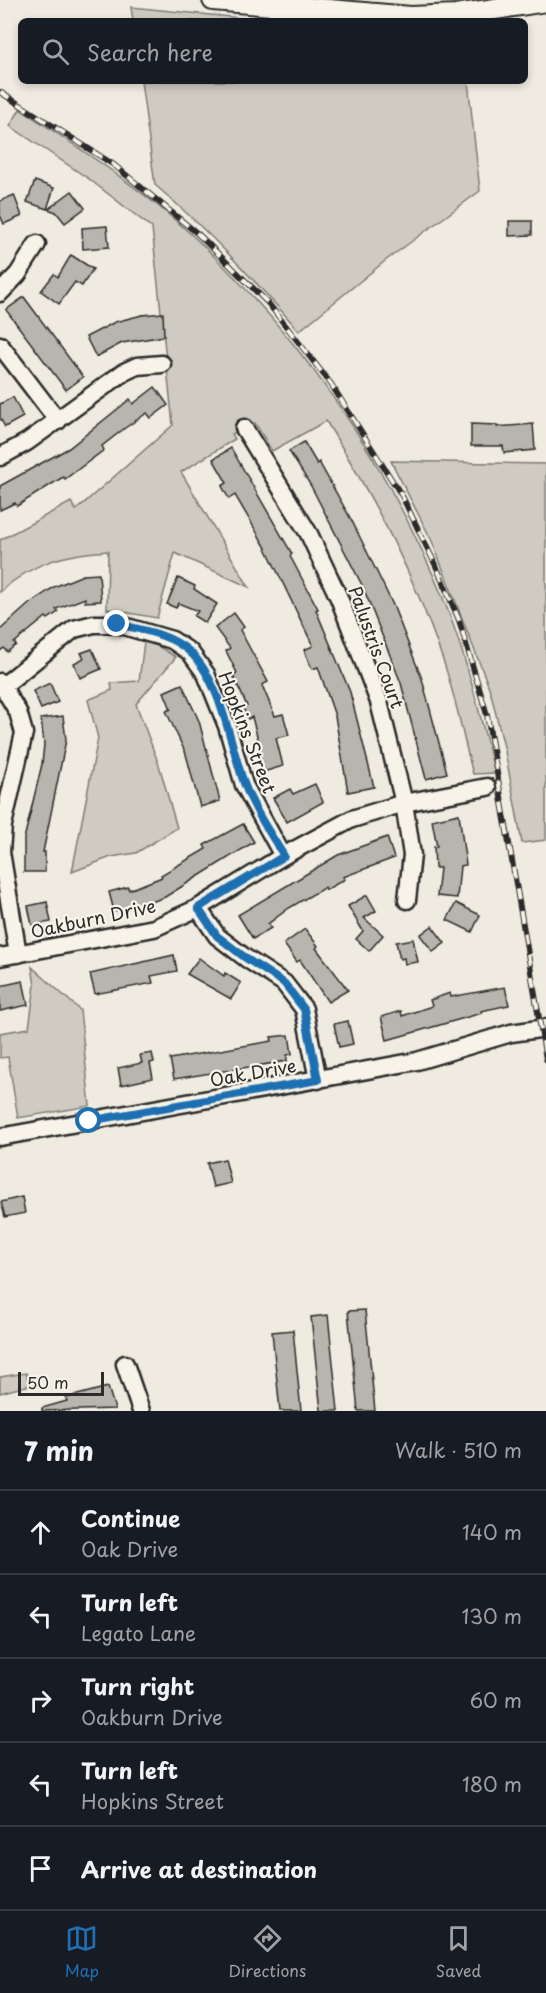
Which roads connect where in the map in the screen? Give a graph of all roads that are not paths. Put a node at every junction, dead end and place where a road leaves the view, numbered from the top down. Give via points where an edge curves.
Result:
1 (213, 0) edge
2 (546, 1) edge
3 (37, 244) dead end
4 (0, 293) edge
5 (0, 345) edge
6 (162, 364) dead end
7 (58, 421) junction
8 (244, 428) dead end
9 (0, 456) edge
10 (2, 684) edge
11 (487, 787) dead end
12 (404, 802) junction
13 (2, 825) edge
14 (284, 856) junction
15 (407, 900) dead end
16 (198, 908) junction
17 (18, 954) junction
18 (0, 957) edge
19 (546, 1028) edge
20 (318, 1080) junction
21 (0, 1137) edge
22 (125, 1364) dead end
23 (141, 1411) edge

1 - 2 main road via 411,17
3 - 4 street
5 - 7 street
6 - 7 street via 137,366 124,372
7 - 9 street
8 - 12 street, Palustris Court via 309,534 339,598 379,702
10 - 13 street via 18,712 24,733
10 - 14 street, Hopkins Street via 74,629 117,624 172,639 190,652 206,674 227,726 244,785
11 - 12 street, Oakburn Drive
12 - 14 street, Oakburn Drive via 352,819
12 - 15 street, Palustris Court via 412,855
13 - 17 street via 1,852
14 - 16 street, Oakburn Drive
16 - 17 street, Oakburn Drive via 154,928
16 - 20 street via 217,936 284,983 304,1009
17 - 18 street, Oakburn Drive
19 - 20 street, Oak Drive via 511,1033 417,1061
20 - 21 street, Oak Drive
22 - 23 street

